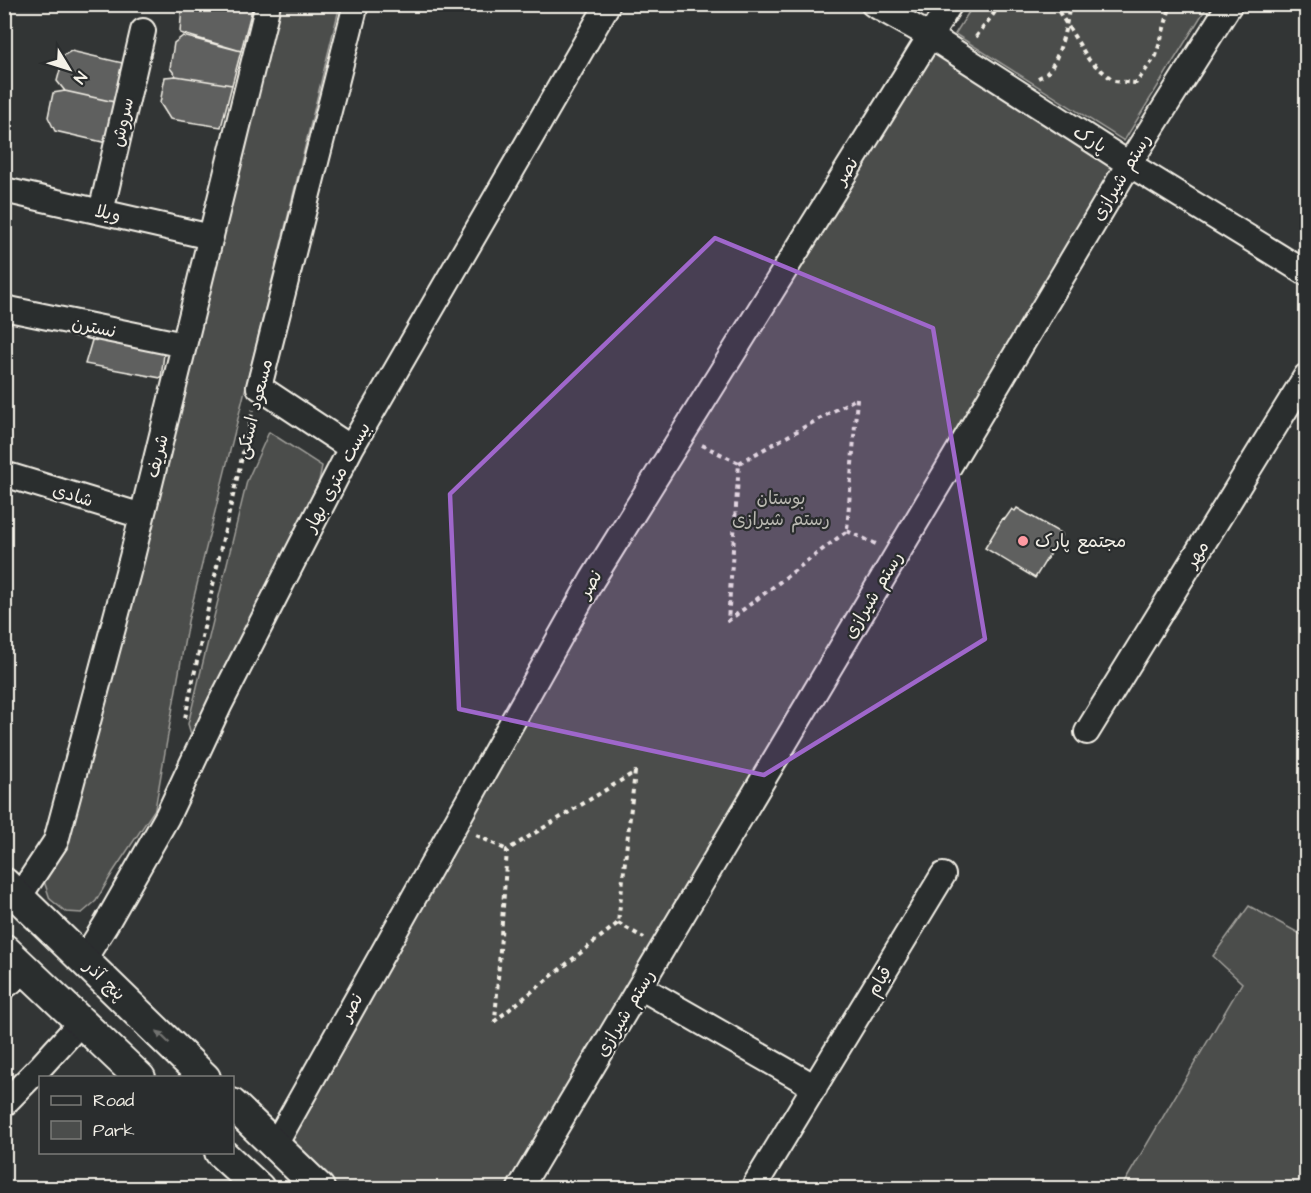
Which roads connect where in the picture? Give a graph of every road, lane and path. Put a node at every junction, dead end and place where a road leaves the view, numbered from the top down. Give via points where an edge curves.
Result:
1 (268, 4) edge
2 (356, 4) edge
3 (608, 4) edge
4 (873, 4) edge
5 (950, 4) edge
6 (1001, 4) edge
7 (1054, 4) edge
8 (1070, 4) edge
9 (1171, 4) edge
10 (1230, 4) edge
11 (1067, 27) junction
12 (143, 31) dead end
13 (930, 36) junction
14 (971, 44) dead end
15 (1031, 82) dead end
16 (1129, 164) junction
17 (4, 190) edge
18 (101, 212) junction
19 (211, 237) junction
20 (1306, 273) edge
21 (4, 308) edge
22 (184, 345) junction
23 (1306, 376) edge
24 (258, 387) junction
25 (682, 435) junction
26 (351, 448) junction
27 (739, 463) junction
28 (4, 474) edge
29 (142, 516) junction
30 (847, 531) junction
31 (897, 554) junction
32 (183, 729) dead end
33 (1087, 732) dead end
34 (455, 824) junction
35 (507, 850) junction
36 (943, 875) dead end
37 (12, 890) edge
38 (4, 949) edge
39 (84, 959) junction
40 (15, 979) edge
41 (640, 987) junction
42 (81, 1022) junction
43 (139, 1076) edge
44 (204, 1076) edge
45 (815, 1087) junction
46 (4, 1104) edge
47 (234, 1106) edge
48 (275, 1145) junction
49 (222, 1154) edge
50 (257, 1188) edge
51 (319, 1188) edge
52 (520, 1188) edge
53 (753, 1188) edge

1 - 19 street, شریف
2 - 24 street, مسعود استکی
3 - 26 street, بیست متری بهار
4 - 13 street, پارک
5 - 13 street, نصر
6 - 14 path
7 - 11 path
8 - 11 path
9 - 11 path via 1156,56 1136,83 1114,81 1089,60
10 - 16 street, رستم شیرازی
11 - 15 path via 1051,67
12 - 18 street, سروش
13 - 16 street, پارک
13 - 25 street, نصر
16 - 20 street, پارک
16 - 31 street, رستم شیرازی
17 - 18 street, ویلا
18 - 19 street, ویلا
19 - 22 street, شریف
21 - 22 street, نسترن
22 - 29 street, شریف
23 - 33 street, مهر
24 - 26 street
24 - 32 path, مسعود استکی
25 - 27 path
25 - 34 street, نصر via 592,580
26 - 39 street, بیست متری بهار via 167,817
27 - 30 path via 857,398
27 - 30 path via 728,621
28 - 29 street, شادی
29 - 37 street, شریف via 57,841
30 - 31 path
31 - 41 street, رستم شیرازی
34 - 35 path
34 - 48 street, نصر
35 - 35 path via 635,772 618,923 495,1022
36 - 45 street, قیام
37 - 39 main road, پنج آذر
38 - 40 main road
44 -> 39 main road, پنج آذر
40 - 42 main road
41 - 45 street
41 - 52 street, رستم شیرازی
42 - 43 main road
42 - 46 street
45 - 53 street, قیام
47 - 48 main road
48 - 51 main road
49 - 50 main road

